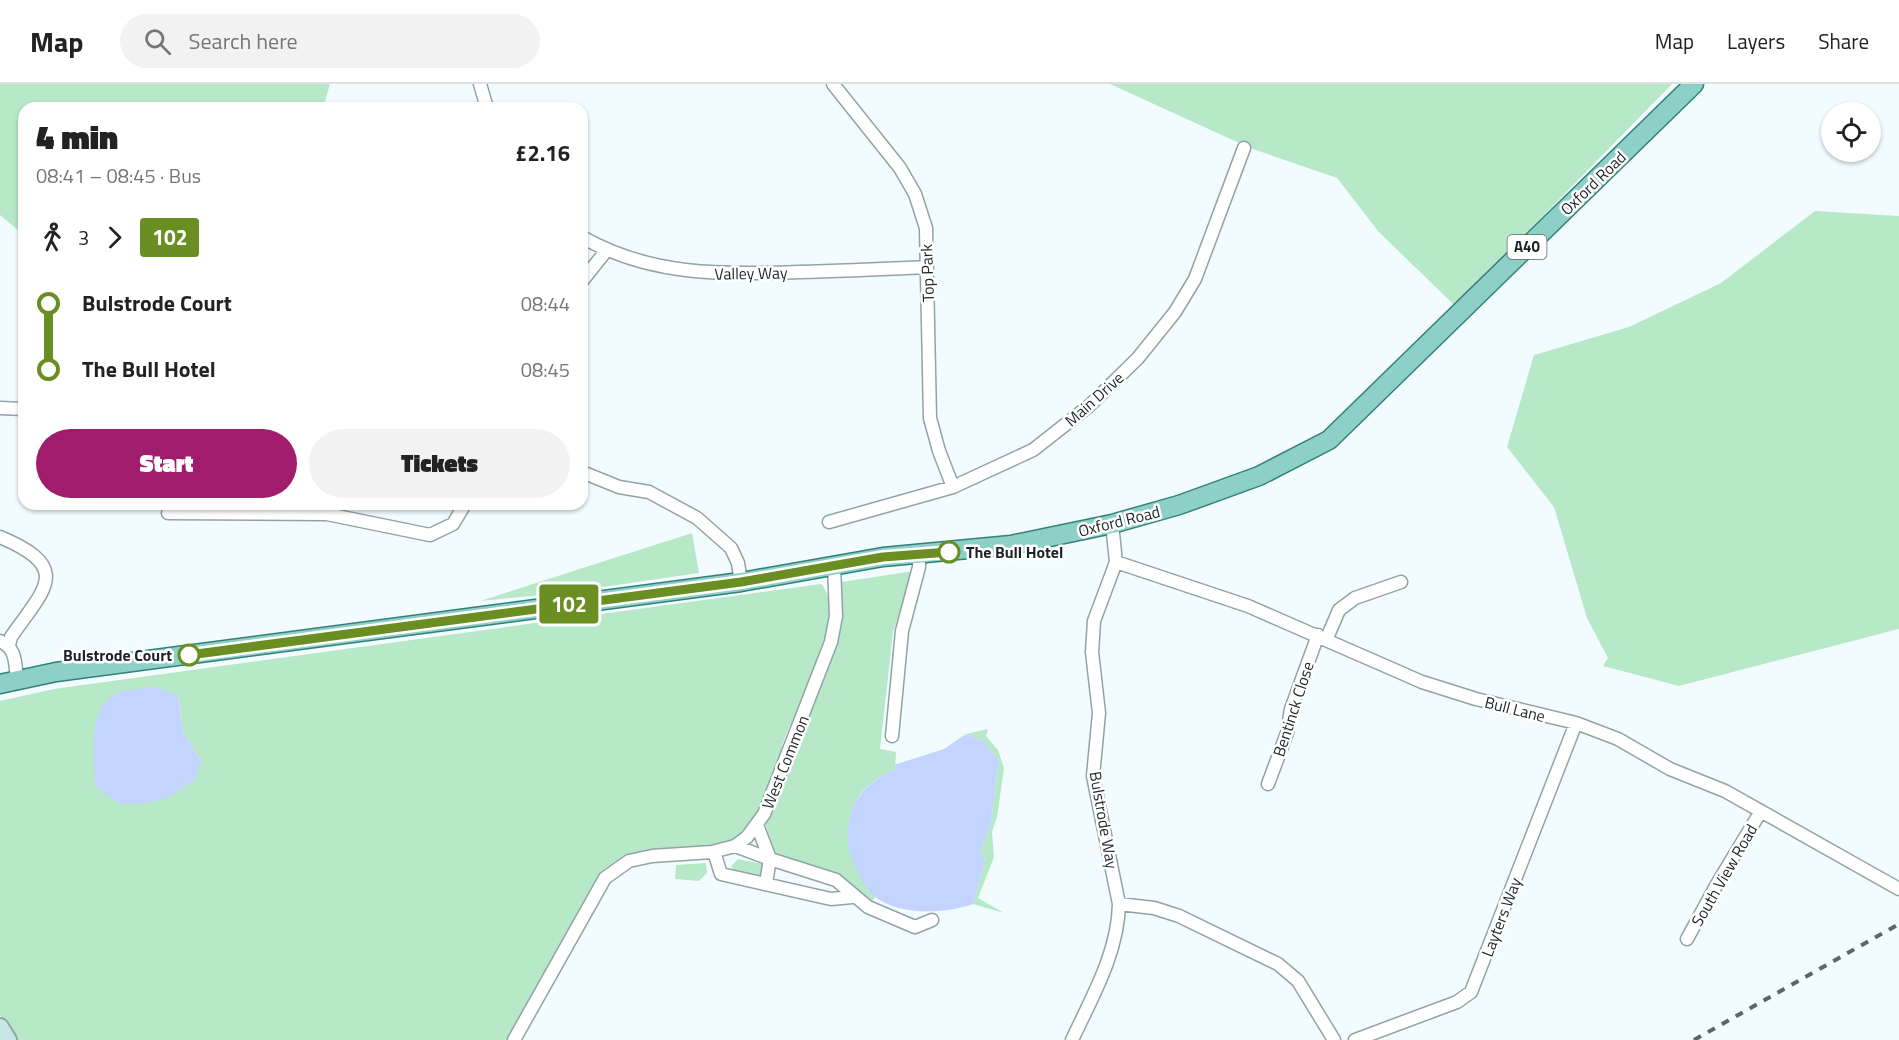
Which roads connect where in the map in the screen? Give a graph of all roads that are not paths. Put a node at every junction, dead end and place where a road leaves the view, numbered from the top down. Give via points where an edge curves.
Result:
1 (480, 84) edge
2 (833, 84) edge
3 (1694, 84) edge
4 (485, 102) edge
5 (1244, 148) dead end
6 (588, 240) edge
7 (606, 251) junction
8 (927, 267) junction
9 (588, 274) edge
10 (0, 408) edge
11 (18, 409) edge
12 (588, 474) edge
13 (953, 487) junction
14 (461, 510) edge
15 (168, 513) dead end
16 (829, 522) dead end
17 (1112, 524) junction
18 (0, 537) edge
19 (919, 554) junction
20 (1116, 562) junction
21 (834, 565) junction
22 (741, 582) junction
23 (1401, 582) dead end
24 (1322, 636) junction
25 (4, 643) edge
26 (9, 682) edge
27 (1576, 723) junction
28 (892, 736) dead end
29 (1269, 784) dead end
30 (1761, 811) junction
31 (757, 825) junction
32 (735, 846) junction
33 (714, 852) junction
34 (770, 859) junction
35 (802, 869) junction
36 (766, 883) junction
37 (1898, 888) edge
38 (797, 890) junction
39 (852, 897) junction
40 (1119, 904) junction
41 (932, 920) dead end
42 (1687, 939) dead end
43 (0, 1027) edge
44 (8, 1040) edge
45 (514, 1040) edge
46 (1072, 1040) edge
47 (1334, 1040) edge
48 (1355, 1040) edge

1 - 4 street
2 - 8 street, Top Park via 900,168 915,194 926,228
3 - 17 main road, Oxford Road / A40 via 1329,440 1259,476
5 - 13 street, Main Drive via 1195,279 1175,312 1138,358 1089,406 1033,450
6 - 7 street, Valley Way
7 - 8 street, Valley Way via 680,271 716,274
7 - 9 street
8 - 13 street, Top Park via 930,418
10 - 11 street
12 - 22 street via 619,487 650,492 697,518 731,548
13 - 16 street, Main Drive
14 - 15 street via 453,524 430,535 327,514
17 - 19 main road, Oxford Road / A40 via 1011,545
17 - 20 street, Bulstrode Way
18 - 25 street via 44,566 46,576 44,591
19 - 21 main road, Oxford Road / A40
19 - 28 street via 902,631
20 - 24 street, Bull Lane via 1248,606
20 - 40 street, Bulstrode Way via 1094,621 1092,652 1099,713 1093,776
21 - 22 main road, Oxford Road / A40
21 - 31 street, West Common via 836,616 831,642
22 - 26 main road, Oxford Road / A40 via 56,672
23 - 24 street, Bentinck Close via 1355,598 1339,610
24 - 27 street, Bull Lane via 1422,682
24 - 29 street, Bentinck Close via 1291,709
25 - 26 street via 14,653
27 - 30 street, Bull Lane via 1618,739 1670,769 1725,791
27 - 48 street, Layters Way via 1471,992 1457,1002
30 - 37 street, Bull Lane
30 - 42 street, South View Road
31 - 32 street, West Common
31 - 34 street
32 - 33 street, West Common
32 - 34 street
33 - 36 street via 721,874
33 - 45 street, West Common via 629,861 605,878
34 - 35 street
34 - 36 street
35 - 38 street
35 - 39 street via 836,880
36 - 38 street
38 - 39 street via 831,899
39 - 41 street via 915,927
40 - 46 street, Bulstrode Way via 1107,965
40 - 47 street via 1179,916 1278,964 1298,981
43 - 44 main road

